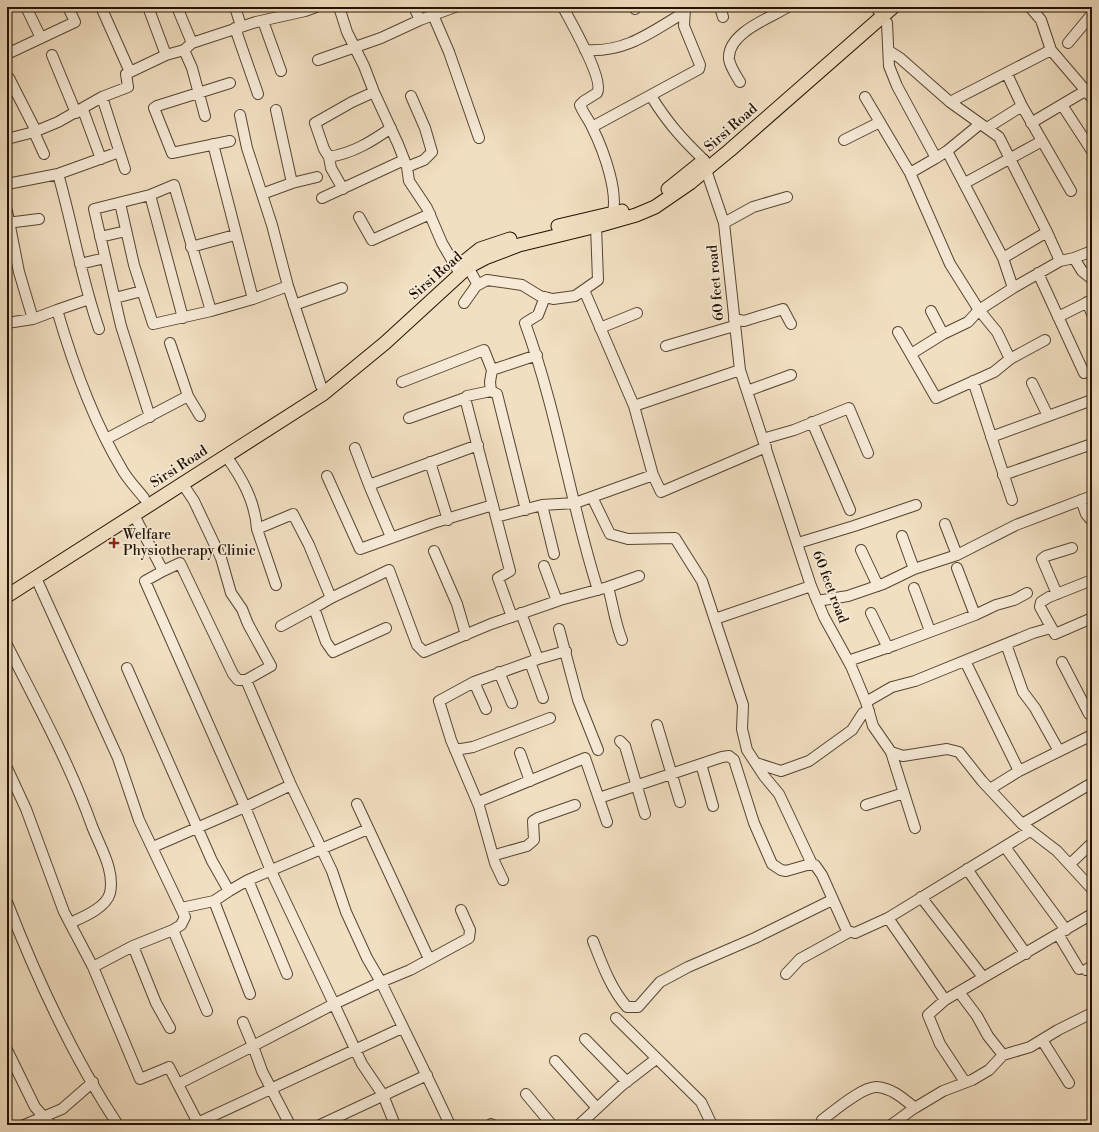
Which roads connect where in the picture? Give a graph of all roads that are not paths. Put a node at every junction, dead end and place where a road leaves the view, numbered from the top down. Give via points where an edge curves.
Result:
1 (26, 7) edge
2 (68, 7) edge
3 (101, 7) edge
4 (148, 7) edge
5 (177, 7) edge
6 (235, 7) edge
7 (316, 7) edge
8 (339, 7) edge
9 (414, 7) edge
10 (455, 7) edge
11 (563, 7) edge
12 (788, 7) edge
13 (893, 7) edge
14 (1030, 7) edge
15 (304, 9) edge
16 (685, 9) edge
17 (879, 10) edge
18 (1092, 14) edge
19 (433, 15) junction
20 (420, 20) junction
21 (262, 21) junction
22 (238, 27) junction
23 (41, 38) junction
24 (1068, 43) dead end
25 (188, 47) junction
26 (354, 48) junction
27 (585, 50) junction
28 (1051, 50) junction
29 (889, 51) junction
30 (7, 54) edge
31 (52, 55) dead end
32 (166, 55) junction
33 (318, 60) dead end
34 (281, 71) dead end
35 (130, 72) junction
36 (1007, 74) junction
37 (9, 78) dead end
38 (230, 82) dead end
39 (740, 82) dead end
40 (198, 92) junction
41 (374, 92) junction
42 (258, 94) dead end
43 (1088, 95) edge
44 (411, 96) dead end
45 (651, 96) junction
46 (102, 97) junction
47 (865, 97) dead end
48 (950, 102) junction
49 (1062, 105) junction
50 (1022, 106) junction
51 (276, 110) dead end
52 (79, 111) junction
53 (240, 115) dead end
54 (205, 116) dead end
55 (880, 122) junction
56 (1031, 123) junction
57 (984, 126) junction
58 (592, 127) junction
59 (391, 128) junction
60 (35, 132) junction
61 (479, 138) dead end
62 (7, 139) edge
63 (844, 140) dead end
64 (230, 141) dead end
65 (1042, 141) junction
66 (213, 144) junction
67 (947, 151) junction
68 (1092, 151) edge
69 (120, 152) junction
70 (44, 154) dead end
71 (329, 158) junction
72 (936, 158) junction
73 (101, 159) junction
74 (1009, 160) junction
75 (405, 164) junction
76 (705, 165) junction
77 (125, 169) dead end
78 (910, 173) junction
79 (58, 174) junction
80 (317, 176) dead end
81 (292, 183) junction
82 (965, 183) junction
83 (7, 184) edge
84 (343, 189) junction
85 (1071, 190) dead end
86 (262, 194) junction
87 (150, 195) junction
88 (787, 197) dead end
89 (322, 198) dead end
90 (120, 203) junction
91 (7, 211) edge
92 (430, 214) junction
93 (359, 217) dead end
94 (612, 218) junction
95 (39, 219) dead end
96 (9, 223) edge
97 (724, 223) junction
98 (596, 226) junction
99 (126, 231) junction
100 (1047, 232) junction
101 (235, 235) junction
102 (100, 237) junction
103 (191, 247) junction
104 (1092, 251) edge
105 (105, 258) junction
106 (1003, 258) junction
107 (1074, 258) junction
108 (1060, 261) junction
109 (80, 264) junction
110 (461, 269) junction
111 (1038, 273) junction
112 (1092, 279) edge
113 (478, 285) junction
114 (288, 286) junction
115 (342, 288) dead end
116 (1013, 288) junction
117 (584, 290) junction
118 (142, 291) junction
119 (545, 297) junction
120 (115, 298) junction
121 (89, 299) junction
122 (253, 299) junction
123 (1089, 301) edge
124 (464, 302) dead end
125 (294, 304) junction
126 (57, 310) junction
127 (979, 310) junction
128 (211, 311) junction
129 (931, 311) dead end
130 (637, 313) dead end
131 (1092, 314) edge
132 (1058, 317) junction
133 (183, 318) junction
134 (33, 319) junction
135 (7, 323) edge
136 (734, 323) junction
137 (791, 324) dead end
138 (600, 328) junction
139 (99, 329) dead end
140 (898, 332) dead end
141 (943, 334) junction
142 (1045, 340) dead end
143 (170, 343) dead end
144 (666, 346) dead end
145 (911, 354) junction
146 (537, 355) junction
147 (1010, 359) junction
148 (492, 370) junction
149 (740, 370) junction
150 (1084, 373) dead end
151 (790, 375) dead end
152 (973, 381) junction
153 (402, 382) dead end
154 (1032, 383) dead end
155 (321, 386) junction
156 (491, 390) junction
157 (747, 391) junction
158 (188, 396) junction
159 (465, 398) junction
160 (1092, 400) edge
161 (634, 406) junction
162 (200, 416) dead end
163 (1048, 416) junction
164 (150, 417) junction
165 (409, 418) dead end
166 (812, 422) junction
167 (991, 437) junction
168 (106, 439) junction
169 (764, 443) junction
170 (1092, 444) edge
171 (478, 445) junction
172 (355, 448) dead end
173 (868, 453) dead end
174 (226, 456) junction
175 (430, 462) junction
176 (1003, 474) junction
177 (653, 475) junction
178 (327, 476) dead end
179 (182, 483) junction
180 (369, 485) junction
181 (1092, 496) edge
182 (592, 497) junction
183 (144, 498) junction
184 (1012, 500) dead end
185 (1081, 500) junction
186 (575, 503) junction
187 (493, 505) junction
188 (542, 505) junction
189 (916, 505) dead end
190 (526, 510) junction
191 (850, 510) dead end
192 (134, 515) junction
193 (496, 517) junction
194 (448, 520) junction
195 (1092, 521) edge
196 (945, 524) dead end
197 (257, 529) junction
198 (902, 536) dead end
199 (391, 537) junction
200 (798, 543) junction
201 (1072, 548) dead end
202 (861, 550) dead end
203 (434, 551) dead end
204 (554, 554) dead end
205 (957, 555) junction
206 (544, 566) dead end
207 (957, 568) dead end
208 (914, 569) junction
209 (163, 571) junction
210 (639, 576) dead end
211 (36, 578) junction
212 (1092, 580) edge
213 (276, 585) dead end
214 (811, 586) junction
215 (878, 586) junction
216 (7, 587) edge
217 (914, 588) dead end
218 (603, 589) junction
219 (1027, 593) dead end
220 (1057, 594) junction
221 (7, 596) edge
222 (331, 598) junction
223 (557, 601) junction
224 (817, 601) junction
225 (314, 608) junction
226 (871, 613) dead end
227 (517, 615) junction
228 (975, 615) junction
229 (1092, 618) edge
230 (714, 619) junction
231 (281, 626) dead end
232 (386, 628) dead end
233 (1051, 628) junction
234 (559, 629) dead end
235 (930, 631) junction
236 (466, 635) junction
237 (622, 640) dead end
238 (1006, 644) junction
239 (7, 645) edge
240 (888, 648) junction
241 (566, 651) junction
242 (534, 661) junction
243 (848, 661) junction
244 (965, 661) junction
245 (1062, 662) dead end
246 (127, 668) dead end
247 (499, 672) junction
248 (246, 680) junction
249 (474, 682) junction
250 (543, 698) dead end
251 (512, 703) dead end
252 (867, 706) junction
253 (486, 710) dead end
254 (1091, 715) edge
255 (550, 718) dead end
256 (657, 725) dead end
257 (1092, 735) edge
258 (620, 741) dead end
259 (455, 750) junction
260 (598, 750) dead end
261 (1059, 751) junction
262 (891, 752) junction
263 (520, 753) dead end
264 (756, 763) junction
265 (701, 764) junction
266 (7, 768) edge
267 (1019, 771) junction
268 (671, 774) junction
269 (530, 781) junction
270 (1092, 783) edge
271 (291, 785) junction
272 (637, 785) junction
273 (990, 789) junction
274 (904, 793) junction
275 (599, 798) junction
276 (478, 802) junction
277 (680, 802) dead end
278 (357, 804) dead end
279 (575, 805) dead end
280 (866, 805) dead end
281 (245, 806) junction
282 (713, 806) dead end
283 (646, 814) dead end
284 (608, 822) dead end
285 (1022, 824) junction
286 (197, 827) junction
287 (915, 828) dead end
288 (368, 829) junction
289 (1030, 831) junction
290 (1092, 842) edge
291 (152, 847) junction
292 (1005, 847) junction
293 (321, 849) junction
294 (495, 855) junction
295 (812, 864) junction
296 (1070, 864) junction
297 (967, 869) junction
298 (271, 871) junction
299 (248, 880) junction
300 (503, 880) dead end
301 (1092, 889) edge
302 (229, 891) junction
303 (921, 897) junction
304 (832, 900) junction
305 (7, 902) edge
306 (214, 902) junction
307 (181, 908) junction
308 (460, 910) dead end
309 (1092, 914) edge
310 (888, 918) junction
311 (70, 923) junction
312 (173, 930) junction
313 (849, 932) junction
314 (1062, 932) junction
315 (593, 941) dead end
316 (133, 946) junction
317 (1026, 954) junction
318 (429, 960) junction
319 (93, 967) junction
320 (1086, 968) edge
321 (287, 974) dead end
322 (786, 974) dead end
323 (983, 977) junction
324 (381, 982) junction
325 (959, 992) junction
326 (250, 994) dead end
327 (945, 1000) junction
328 (334, 1004) junction
329 (207, 1011) dead end
330 (1092, 1013) edge
331 (616, 1018) dead end
332 (243, 1022) dead end
333 (170, 1028) dead end
334 (402, 1028) junction
335 (585, 1039) dead end
336 (1042, 1040) junction
337 (253, 1046) junction
338 (7, 1050) edge
339 (355, 1050) junction
340 (1002, 1055) junction
341 (656, 1059) junction
342 (555, 1061) dead end
343 (427, 1075) junction
344 (93, 1082) junction
345 (627, 1082) junction
346 (965, 1082) junction
347 (1069, 1083) dead end
348 (178, 1084) junction
349 (270, 1088) junction
350 (526, 1094) dead end
351 (383, 1095) junction
352 (597, 1108) junction
353 (915, 1108) junction
354 (44, 1116) junction
355 (822, 1120) dead end
356 (338, 1121) edge
357 (196, 1124) edge
358 (24, 1125) edge
359 (51, 1125) edge
360 (118, 1125) edge
361 (290, 1125) edge
362 (320, 1125) edge
363 (395, 1125) edge
364 (450, 1125) edge
365 (552, 1125) edge
366 (579, 1125) edge
367 (712, 1125) edge
368 (891, 1125) edge

1 - 23 street
2 - 23 street via 75,22
3 - 35 street
4 - 32 street
5 - 25 street
6 - 22 street
7 - 15 street
8 - 26 street
9 - 20 street
10 - 19 street
11 - 27 street
12 - 39 street via 738,36 729,59
13 - 17 main road, Sirsi Road
14 - 28 street via 1041,20
15 - 21 street
16 - 27 street via 625,46 612,50
16 - 45 street via 684,26 700,65 699,69
17 - 29 street via 887,23
17 - 76 main road, Sirsi Road
18 - 24 street
19 - 20 street
19 - 61 street via 449,52
20 - 26 street
21 - 22 street
21 - 34 street
22 - 25 street
22 - 42 street
23 - 30 street
25 - 32 street
25 - 40 street
26 - 33 street
26 - 41 street
27 - 58 street via 598,88 597,92 580,105
28 - 36 street
28 - 43 street
29 - 48 street
29 - 72 street via 889,66 897,86
31 - 52 street
32 - 35 street
35 - 46 street via 126,76 128,87
36 - 48 street
36 - 50 street
37 - 60 street
38 - 40 street
40 - 54 street
40 - 66 street via 154,108 172,153
41 - 59 street
41 - 71 street via 315,124
43 - 49 street
44 - 75 street via 432,152 424,160
45 - 58 street
45 - 76 street via 679,136
46 - 52 street
46 - 69 street
47 - 55 street
48 - 57 street
49 - 56 street
49 - 68 street
50 - 56 street
50 - 57 street
51 - 81 street
52 - 60 street
52 - 73 street
53 - 86 street via 247,148
55 - 63 street
55 - 78 street
56 - 65 street
57 - 67 street
57 - 74 street via 999,137
58 - 94 street via 613,184 615,198
59 - 71 street via 347,154
59 - 75 street
60 - 62 street
60 - 70 street
64 - 66 street
65 - 74 street
65 - 85 street
66 - 101 street
67 - 72 street
67 - 82 street
69 - 73 street
69 - 77 street
71 - 84 street via 331,168
72 - 78 street
73 - 79 street
74 - 82 street
74 - 100 street
75 - 84 street
75 - 92 street via 409,181
76 - 94 main road, Sirsi Road via 690,184 656,207 636,215
76 - 97 street, 60 feet road
78 - 127 street via 950,264
79 - 83 street
79 - 109 street via 70,214
80 - 81 street
81 - 86 street
82 - 106 street
84 - 89 street
86 - 114 street
87 - 90 street
87 - 103 street via 174,184
87 - 133 street
88 - 97 street via 764,203
90 - 99 street
90 - 102 street via 94,209
91 - 96 street
92 - 93 street via 372,240
92 - 110 street
94 - 98 main road, Sirsi Road
94 - 110 main road, Sirsi Road via 515,237 480,249
95 - 96 street
96 - 134 street via 19,272
97 - 136 street, 60 feet road
98 - 110 main road, Sirsi Road via 519,245
98 - 117 street via 598,280
99 - 102 street
99 - 118 street
100 - 106 street
100 - 108 street
101 - 103 street
101 - 122 street
102 - 105 street
103 - 128 street
104 - 107 street
105 - 109 street
105 - 120 street
106 - 116 street
107 - 108 street
107 - 112 street via 1082,271
108 - 111 street
109 - 121 street
110 - 113 street
110 - 155 main road, Sirsi Road
110 - 174 main road, Sirsi Road via 385,343 342,379
111 - 116 street
111 - 132 street
113 - 119 street via 487,280 515,284
113 - 124 street
114 - 122 street
114 - 125 street
115 - 125 street
116 - 127 street
117 - 119 street via 575,296 553,299
117 - 138 street
118 - 120 street
118 - 133 street via 152,324
119 - 146 street via 538,315 525,323
120 - 164 street via 121,326
121 - 126 street
121 - 139 street
122 - 128 street
123 - 131 street
123 - 132 street
125 - 155 street
126 - 134 street
126 - 168 street via 70,355
127 - 141 street via 968,322
127 - 147 street via 997,332
128 - 133 street
129 - 141 street
130 - 138 street
132 - 150 street
134 - 135 street
136 - 137 street via 783,310
136 - 144 street
136 - 149 street, 60 feet road
138 - 161 street
140 - 145 street
141 - 145 street
142 - 147 street
143 - 158 street
145 - 152 street via 936,398
146 - 148 street
146 - 186 street
147 - 152 street via 994,372
148 - 153 street via 484,350
148 - 156 street
149 - 157 street, 60 feet road
149 - 161 street
151 - 157 street
152 - 167 street
154 - 163 street
155 - 183 main road, Sirsi Road
156 - 159 street
156 - 190 street via 497,394
157 - 169 street, 60 feet road
158 - 162 street
158 - 164 street
159 - 165 street
159 - 171 street
160 - 163 street
161 - 177 street
163 - 167 street
164 - 168 street
166 - 169 street
166 - 173 street via 849,408
166 - 191 street
167 - 176 street
168 - 183 street via 124,472
169 - 177 street via 661,492
169 - 200 street, 60 feet road
170 - 176 street
171 - 175 street
171 - 187 street
172 - 180 street
174 - 179 main road, Sirsi Road
174 - 197 street via 248,492 256,516
175 - 180 street
175 - 194 street
176 - 184 street
177 - 182 street
178 - 199 street via 360,549
179 - 192 main road, Sirsi Road
179 - 248 street via 194,501 221,558 231,593 271,666
180 - 199 street
181 - 185 street
182 - 186 street
182 - 230 street via 610,534 628,539 675,538 702,581
183 - 216 main road, Sirsi Road
185 - 195 street via 1086,514
185 - 205 street via 1016,525
186 - 188 street
186 - 218 street via 581,534
187 - 193 street
187 - 194 street
188 - 190 street
188 - 204 street
189 - 200 street
190 - 193 street
192 - 209 street
192 - 211 main road, Sirsi Road
193 - 227 street via 510,571 498,578
194 - 199 street
196 - 205 street
197 - 213 street
197 - 222 street via 293,514
198 - 208 street
200 - 214 street, 60 feet road
201 - 220 street via 1046,556 1042,560
202 - 215 street
203 - 236 street via 457,604
205 - 208 street
206 - 223 street
207 - 228 street
208 - 215 street
209 - 248 street via 180,563 233,674 238,680
209 - 281 street via 145,581
210 - 218 street
211 - 221 main road, Sirsi Road
211 - 291 street via 118,758 139,820
212 - 220 street
214 - 224 street, 60 feet road
214 - 230 street
215 - 224 street via 848,596
217 - 235 street
218 - 223 street
218 - 237 street via 614,608 617,629
219 - 228 street
220 - 233 street via 1043,600 1040,606
222 - 225 street
222 - 236 street via 389,570 417,645 424,652
223 - 227 street
224 - 243 street, 60 feet road
225 - 231 street
225 - 232 street via 326,642 333,652
226 - 240 street
227 - 236 street
227 - 242 street
228 - 235 street
229 - 233 street via 1054,634
230 - 264 street via 743,705 742,729 747,750
233 - 238 street
234 - 241 street
235 - 240 street
238 - 244 street
238 - 261 street via 1023,692
239 - 311 street via 86,806 108,865 110,894 91,913
240 - 243 street
241 - 242 street
241 - 260 street via 578,700
242 - 247 street
242 - 250 street
243 - 252 street, 60 feet road
244 - 252 street via 915,681 892,687
244 - 267 street
245 - 254 street
246 - 286 street
247 - 249 street
247 - 251 street
248 - 271 street
249 - 253 street
249 - 259 street via 438,701
252 - 262 street, 60 feet road via 873,726
252 - 264 street via 852,730 809,761 781,771
255 - 259 street via 473,747
256 - 268 street
257 - 261 street
258 - 272 street via 626,746
259 - 276 street
261 - 267 street
262 - 273 street via 903,756 953,750 963,756
262 - 274 street, 60 feet road
263 - 269 street
264 - 295 street via 779,794
265 - 268 street
265 - 282 street
265 - 295 street via 729,756 734,760 754,823 772,864 786,872
266 - 311 street via 26,809
267 - 273 street
268 - 272 street
268 - 277 street
269 - 275 street via 585,758
269 - 276 street
270 - 285 street
271 - 281 street
271 - 293 street
272 - 275 street
272 - 283 street
273 - 285 street
274 - 280 street
274 - 287 street, 60 feet road
275 - 284 street
276 - 294 street
278 - 288 street
279 - 294 street via 538,818 534,822 534,840 527,846
281 - 286 street
281 - 298 street
285 - 289 street
286 - 291 street
286 - 302 street
288 - 293 street
288 - 318 street
289 - 292 street
289 - 296 street
290 - 296 street
291 - 307 street
292 - 297 street
292 - 314 street
293 - 298 street
293 - 324 street via 332,871 346,912
294 - 300 street
295 - 304 street via 818,868
296 - 301 street
297 - 303 street
297 - 317 street
298 - 299 street
298 - 328 street
299 - 302 street
299 - 321 street
302 - 306 street
303 - 310 street
303 - 323 street
304 - 313 street
304 - 315 street via 660,982 638,1007 628,1007 621,1000 608,978
305 - 344 street via 43,988
306 - 307 street
306 - 326 street
307 - 312 street via 185,920
308 - 318 street via 470,930 469,938
309 - 314 street
310 - 313 street via 855,933
310 - 327 street
311 - 319 street
312 - 316 street
312 - 329 street
313 - 322 street via 800,959
314 - 317 street
314 - 320 street
316 - 319 street
316 - 333 street via 156,1003
317 - 323 street
318 - 324 street
319 - 348 street via 140,1079 168,1067
323 - 325 street
324 - 328 street
324 - 334 street
325 - 327 street
325 - 340 street via 978,1016
327 - 346 street via 928,1014 940,1044
328 - 337 street
328 - 339 street
330 - 336 street
331 - 341 street
332 - 337 street
334 - 339 street
334 - 343 street
335 - 345 street
336 - 340 street via 1030,1047
336 - 347 street
337 - 348 street
337 - 349 street
338 - 354 street via 35,1107
339 - 349 street
339 - 351 street
340 - 346 street via 989,1070
341 - 345 street
341 - 367 street via 701,1102
342 - 352 street
343 - 351 street
343 - 364 street
344 - 354 street via 62,1109
344 - 360 street via 98,1095
345 - 352 street
346 - 353 street via 943,1091
348 - 357 street
349 - 357 street
349 - 361 street
350 - 365 street
351 - 356 street
351 - 363 street
352 - 366 street
353 - 355 street via 894,1092 872,1087
353 - 368 street
354 - 358 street
354 - 359 street
356 - 362 street

